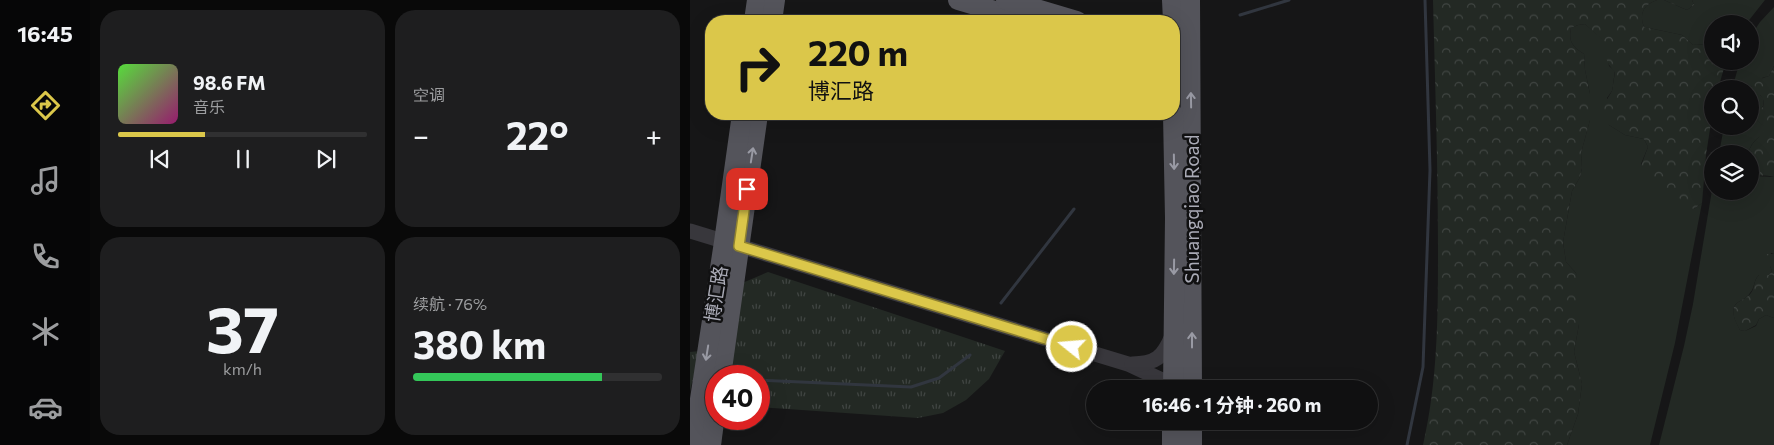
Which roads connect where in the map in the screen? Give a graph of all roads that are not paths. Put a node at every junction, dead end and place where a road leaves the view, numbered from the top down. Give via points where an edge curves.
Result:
1 (757, 0) edge
2 (775, 0) edge
3 (958, 0) edge
4 (1006, 0) edge
5 (1172, 0) edge
6 (1190, 0) edge
7 (755, 15) edge
8 (773, 15) edge
9 (1008, 15) edge
10 (1057, 15) edge
11 (1172, 15) edge
12 (1182, 60) edge
13 (741, 120) edge
14 (757, 120) edge
15 (1175, 120) edge
16 (1183, 219) junction
17 (690, 231) edge
18 (731, 244) junction
19 (1173, 333) junction
20 (1128, 364) junction
21 (721, 365) edge
22 (1161, 380) edge
23 (1173, 380) edge
24 (1192, 380) edge
25 (713, 430) edge
26 (1172, 430) edge
27 (1192, 430) edge
28 (693, 445) edge
29 (711, 445) edge
30 (1172, 445) edge
31 (1192, 445) edge

1 - 7 main road
2 - 8 main road
3 - 9 main road
4 - 10 main road
5 - 11 main road
6 - 12 main road, Shuangqiao Road
16 -> 12 main road, Shuangqiao Road
13 - 18 main road, 博汇路
18 -> 14 main road, 博汇路
15 -> 16 main road, Shuangqiao Road
16 -> 19 main road, Shuangqiao Road
24 -> 16 main road, Shuangqiao Road
17 - 18 street
18 - 20 street
18 - 21 main road, 博汇路
18 -> 28 main road, 博汇路
19 - 20 street via 1158,359
19 - 23 main road, Shuangqiao Road
20 - 22 street
25 - 29 main road
26 - 30 main road
27 - 31 main road

